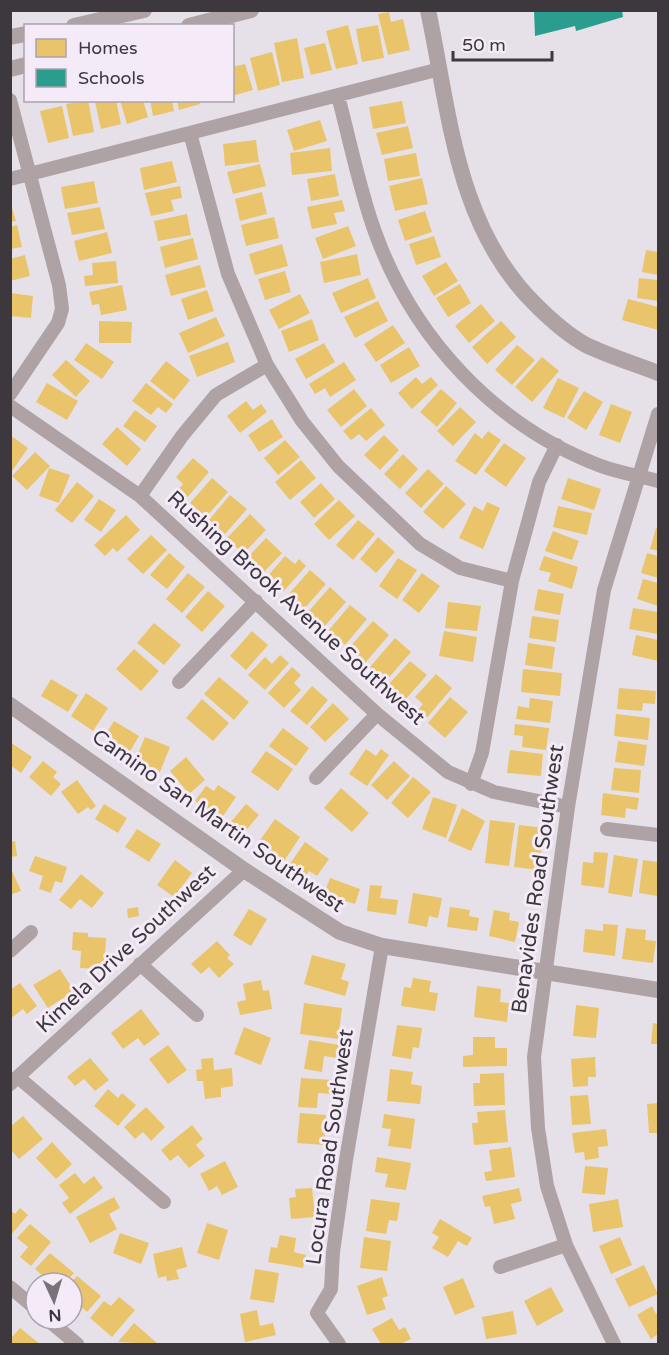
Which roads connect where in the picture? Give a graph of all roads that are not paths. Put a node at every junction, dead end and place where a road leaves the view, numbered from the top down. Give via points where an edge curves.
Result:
1 (144, 10) edge
2 (250, 10) edge
3 (428, 10) edge
4 (83, 24) edge
5 (197, 24) edge
6 (440, 69) junction
7 (338, 96) junction
8 (10, 100) edge
9 (190, 133) junction
10 (30, 174) junction
11 (10, 179) edge
12 (267, 365) junction
13 (658, 373) edge
14 (10, 394) edge
15 (10, 406) edge
16 (658, 414) edge
17 (557, 445) junction
18 (638, 476) junction
19 (658, 481) edge
20 (140, 496) junction
21 (512, 581) junction
22 (256, 601) junction
23 (179, 682) dead end
24 (10, 705) edge
25 (377, 714) junction
26 (316, 778) dead end
27 (471, 784) junction
28 (568, 807) junction
29 (607, 829) dead end
30 (658, 835) edge
31 (244, 870) junction
32 (32, 932) dead end
33 (382, 946) junction
34 (10, 951) edge
35 (140, 964) junction
36 (545, 971) junction
37 (658, 990) edge
38 (197, 1016) dead end
39 (14, 1081) edge
40 (164, 1202) dead end
41 (566, 1245) junction
42 (500, 1267) dead end
43 (10, 1287) edge
44 (24, 1299) edge
45 (61, 1331) edge
46 (77, 1344) edge
47 (339, 1344) edge
48 (614, 1344) edge

1 - 4 street
2 - 5 street
3 - 6 street
6 - 7 street
6 - 13 street via 462,178 485,238 518,288 553,322 585,344
7 - 9 street
7 - 17 street via 374,230 423,326 493,404
8 - 10 street
9 - 10 street
9 - 12 street via 228,274
10 - 11 street
10 - 14 street via 62,309 58,323
12 - 20 street via 216,395
12 - 21 street via 338,466 420,544 460,568
15 - 20 street, Rushing Brook Avenue Southwest
16 - 18 street, Benavides Road Southwest
17 - 18 street via 602,466
17 - 21 street via 539,482
18 - 19 street
18 - 28 street, Benavides Road Southwest via 604,590
20 - 22 street, Rushing Brook Avenue Southwest
21 - 27 street via 482,753
22 - 23 street
22 - 25 street, Rushing Brook Avenue Southwest
24 - 31 street, Camino San Martin Southwest
25 - 26 street
25 - 27 street, Rushing Brook Avenue Southwest via 448,772
27 - 28 street, Rushing Brook Avenue Southwest
28 - 36 street, Benavides Road Southwest
29 - 30 street
31 - 33 street, Camino San Martin Southwest via 340,932
31 - 35 street, Kimela Drive Southwest
32 - 34 street
33 - 36 street, Camino San Martin Southwest
33 - 47 street, Locura Road Southwest via 346,1160 331,1288 317,1313
35 - 38 street
35 - 39 street, Kimela Drive Southwest
36 - 37 street, Camino San Martin Southwest
36 - 41 street, Benavides Road Southwest via 534,1057 538,1128 548,1186
39 - 40 street
41 - 42 street
41 - 48 street, Benavides Road Southwest
43 - 44 street
45 - 46 street

